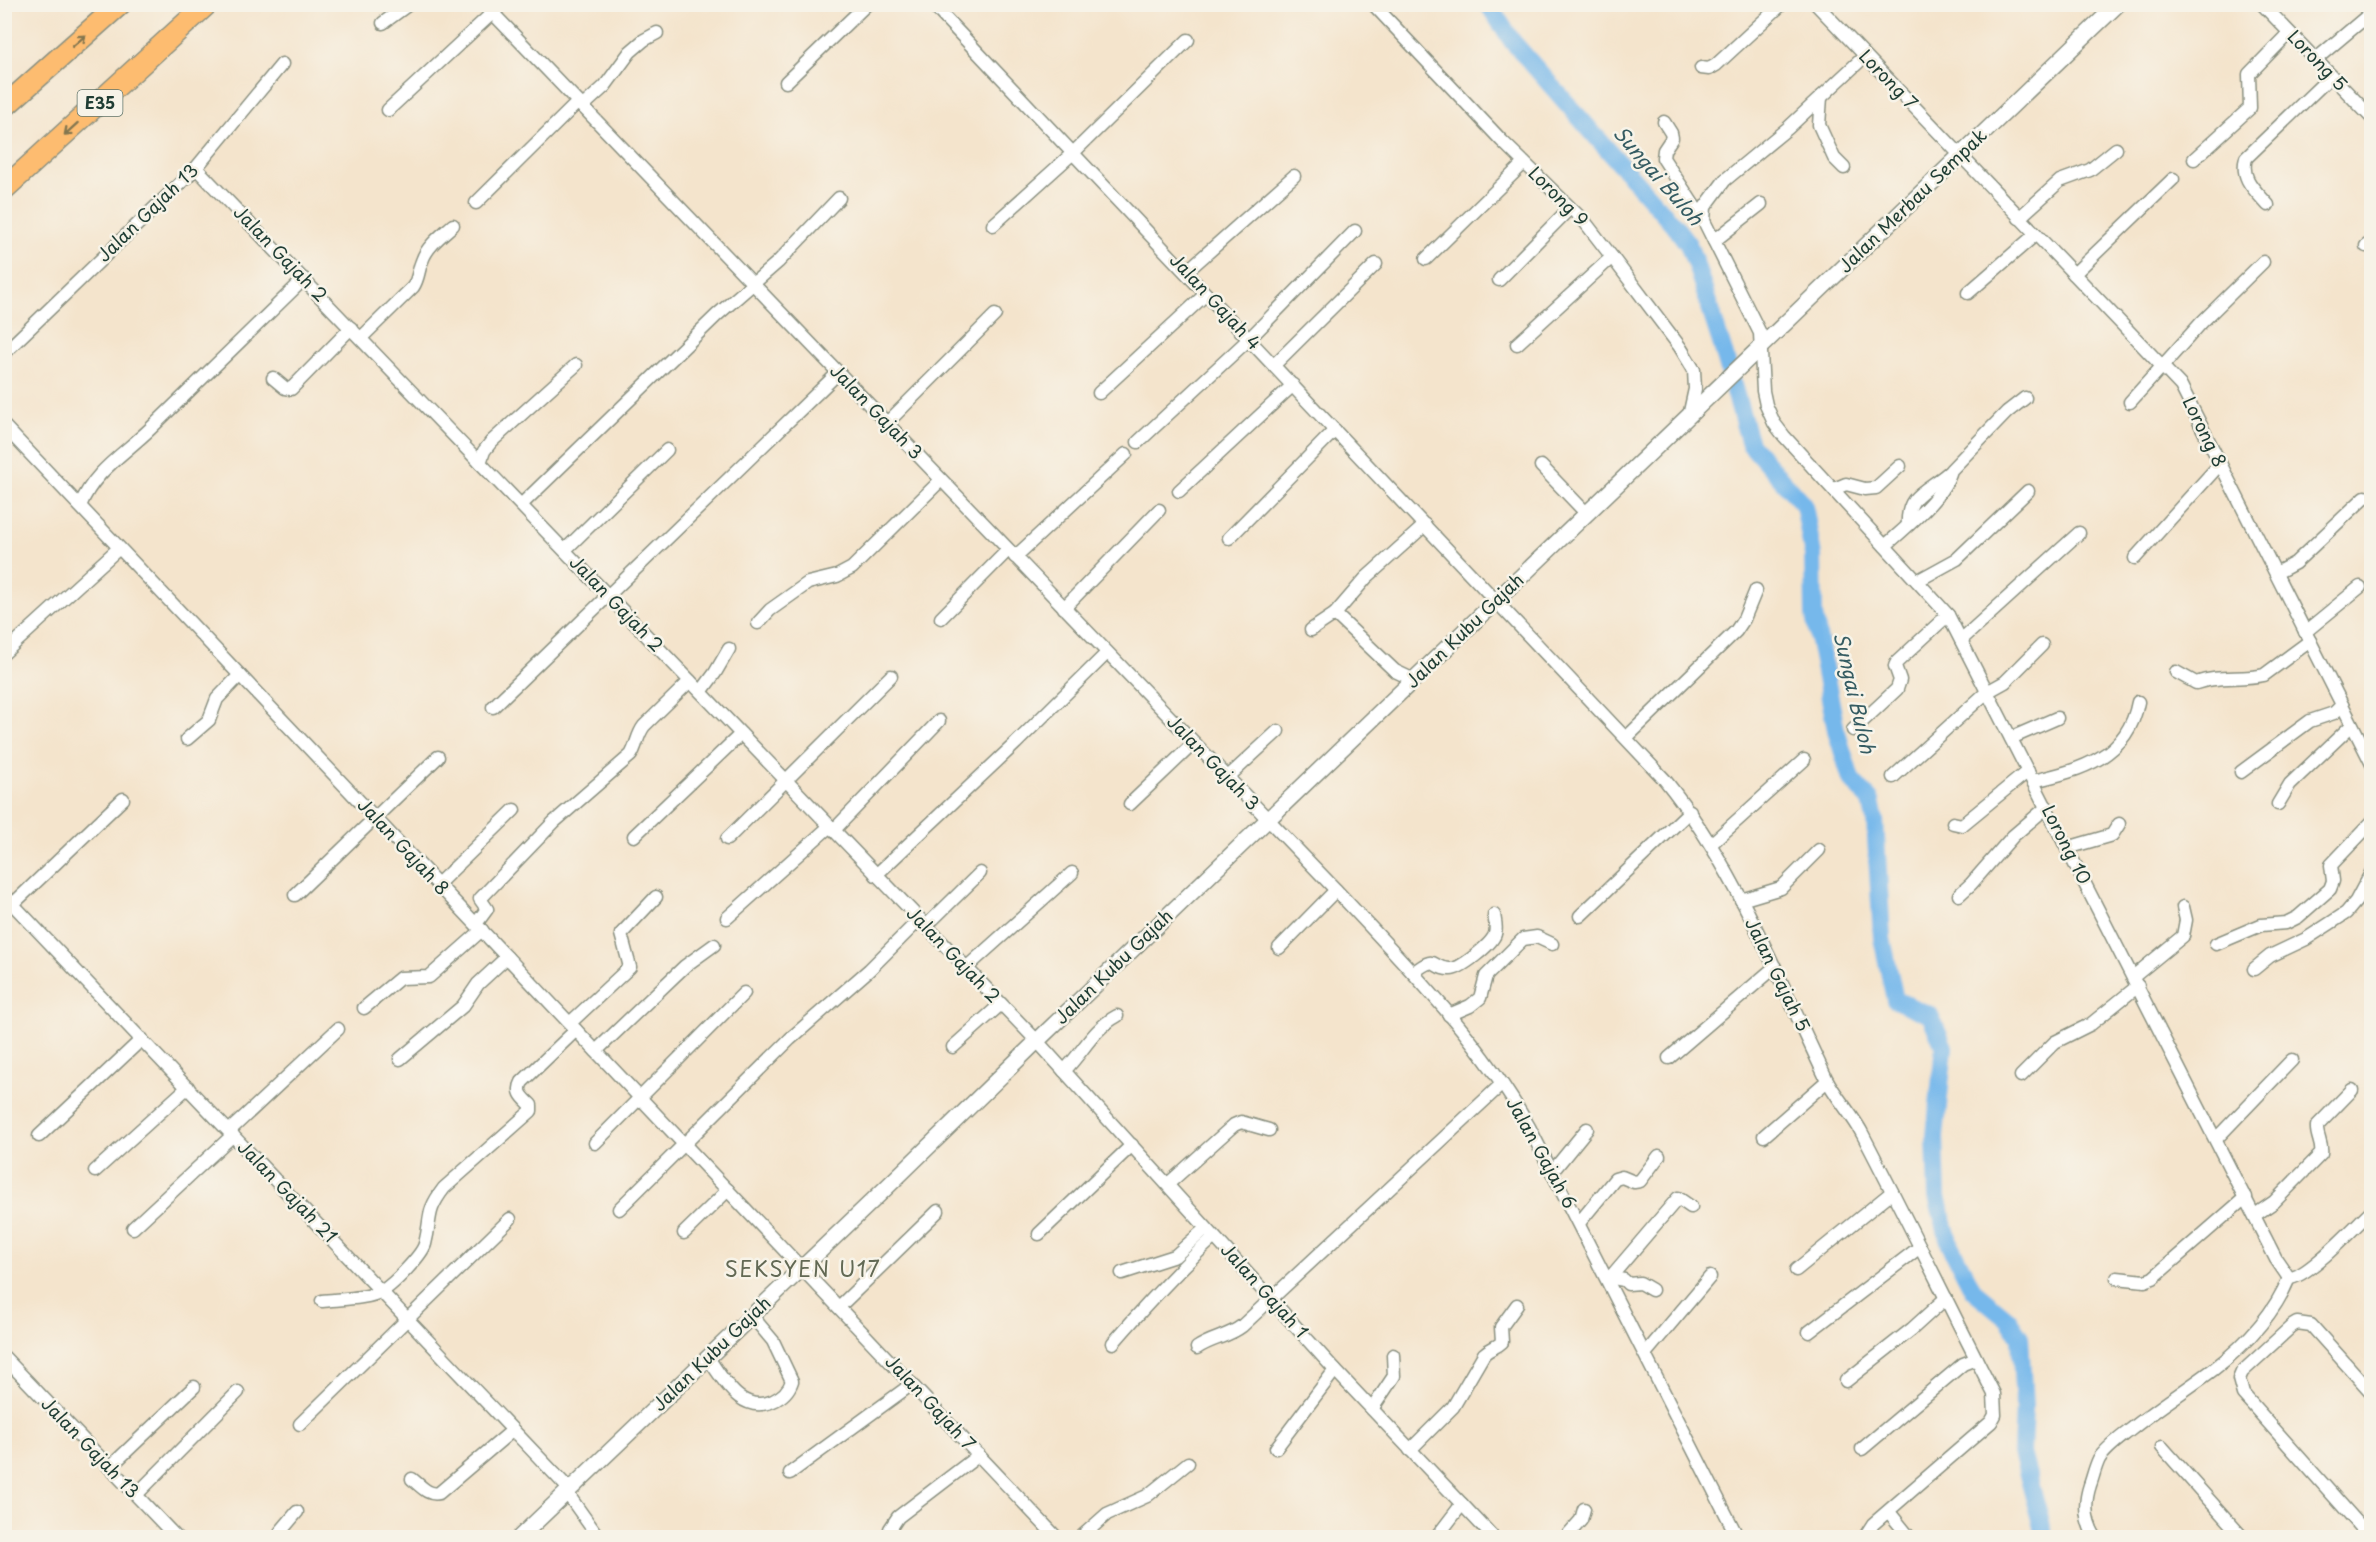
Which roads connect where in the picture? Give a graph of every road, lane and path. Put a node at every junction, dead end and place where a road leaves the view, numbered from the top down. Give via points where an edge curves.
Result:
1 (120, 4) edge
2 (207, 4) edge
3 (409, 4) edge
4 (867, 4) edge
5 (932, 4) edge
6 (1373, 4) edge
7 (1782, 4) edge
8 (1816, 4) edge
9 (2118, 4) edge
10 (2262, 4) edge
11 (492, 7) edge
12 (2371, 12) edge
13 (383, 22) dead end
14 (657, 33) dead end
15 (2289, 33) junction
16 (1188, 40) dead end
17 (1865, 56) junction
18 (2315, 60) junction
19 (282, 64) dead end
20 (1701, 68) dead end
21 (2331, 76) junction
22 (786, 82) dead end
23 (1821, 97) junction
24 (580, 105) junction
25 (4, 107) edge
26 (388, 110) dead end
27 (2372, 118) edge
28 (1664, 122) dead end
29 (2116, 149) dead end
30 (1073, 153) junction
31 (1960, 156) junction
32 (2194, 159) dead end
33 (1524, 163) junction
34 (196, 168) junction
35 (1844, 168) dead end
36 (1294, 176) dead end
37 (2173, 178) dead end
38 (4, 189) edge
39 (839, 198) dead end
40 (476, 203) dead end
41 (1761, 204) dead end
42 (2268, 205) dead end
43 (1570, 208) junction
44 (2019, 218) junction
45 (1704, 221) junction
46 (453, 225) dead end
47 (993, 225) dead end
48 (1355, 231) dead end
49 (2036, 234) junction
50 (1714, 241) junction
51 (1612, 257) junction
52 (1426, 259) dead end
53 (2263, 262) dead end
54 (1376, 264) dead end
55 (1186, 272) junction
56 (2074, 274) junction
57 (304, 279) junction
58 (1499, 280) dead end
59 (753, 284) junction
60 (1968, 293) dead end
61 (1206, 294) junction
62 (995, 315) dead end
63 (351, 328) junction
64 (361, 338) junction
65 (1249, 339) junction
66 (1517, 344) dead end
67 (1756, 351) junction
68 (4, 353) edge
69 (1274, 364) junction
70 (576, 365) dead end
71 (2161, 366) junction
72 (838, 373) junction
73 (273, 378) dead end
74 (1293, 385) junction
75 (1099, 393) dead end
76 (1708, 398) joint
77 (2025, 398) dead end
78 (2130, 402) dead end
79 (1689, 416) junction
80 (886, 423) junction
81 (4, 426) edge
82 (1335, 429) junction
83 (1138, 442) dead end
84 (668, 450) dead end
85 (1126, 454) dead end
86 (480, 463) junction
87 (2220, 464) junction
88 (1541, 466) dead end
89 (1900, 466) dead end
90 (941, 480) junction
91 (1834, 489) junction
92 (1179, 491) dead end
93 (2028, 491) dead end
94 (2365, 497) dead end
95 (521, 505) junction
96 (80, 506) junction
97 (1159, 510) dead end
98 (1587, 514) junction
99 (1425, 525) junction
100 (2079, 532) dead end
101 (1229, 538) dead end
102 (1885, 546) junction
103 (119, 548) junction
104 (565, 550) junction
105 (1012, 553) junction
106 (2135, 558) dead end
107 (2276, 573) junction
108 (1917, 581) junction
109 (2360, 587) dead end
110 (1756, 590) dead end
111 (609, 596) junction
112 (1497, 600) junction
113 (1064, 608) junction
114 (1335, 614) junction
115 (1948, 615) junction
116 (941, 618) dead end
117 (758, 623) dead end
118 (1311, 630) dead end
119 (2308, 637) junction
120 (1961, 640) junction
121 (2042, 645) dead end
122 (729, 649) dead end
123 (4, 652) edge
124 (1107, 653) junction
125 (2176, 672) dead end
126 (240, 675) junction
127 (891, 676) dead end
128 (1414, 680) junction
129 (690, 681) junction
130 (701, 692) junction
131 (1988, 692) junction
132 (2138, 702) dead end
133 (2342, 705) junction
134 (493, 707) dead end
135 (2058, 718) dead end
136 (939, 721) dead end
137 (2352, 725) junction
138 (1852, 730) dead end
139 (1278, 731) dead end
140 (741, 734) junction
141 (1626, 738) junction
142 (2011, 738) junction
143 (186, 739) dead end
144 (1194, 743) junction
145 (438, 757) dead end
146 (1804, 760) dead end
147 (2372, 764) edge
148 (2241, 772) dead end
149 (2030, 776) junction
150 (1893, 777) dead end
151 (1227, 778) junction
152 (786, 781) junction
153 (123, 800) dead end
154 (1130, 804) dead end
155 (2278, 804) dead end
156 (2047, 807) junction
157 (514, 810) dead end
158 (1690, 811) junction
159 (375, 818) junction
160 (1268, 820) junction
161 (2372, 822) edge
162 (1953, 823) dead end
163 (2118, 824) dead end
164 (832, 828) junction
165 (634, 837) dead end
166 (727, 839) dead end
167 (1711, 844) junction
168 (2067, 848) junction
169 (1819, 850) dead end
170 (2372, 871) edge
171 (980, 873) dead end
172 (1072, 873) dead end
173 (876, 875) junction
174 (438, 884) junction
175 (1336, 890) junction
176 (295, 895) dead end
177 (1959, 896) dead end
178 (656, 897) dead end
179 (480, 898) junction
180 (9, 899) edge
181 (1741, 900) junction
182 (2183, 907) dead end
183 (466, 914) junction
184 (1494, 915) dead end
185 (1580, 916) dead end
186 (727, 918) dead end
187 (923, 923) junction
188 (479, 927) junction
189 (1552, 944) dead end
190 (2216, 944) dead end
191 (714, 945) dead end
192 (1279, 948) dead end
193 (507, 957) junction
194 (1775, 967) junction
195 (966, 968) junction
196 (2254, 969) dead end
197 (1413, 973) junction
198 (2136, 981) junction
199 (744, 993) dead end
200 (1001, 1004) junction
201 (364, 1008) dead end
202 (1449, 1015) junction
203 (1117, 1016) dead end
204 (573, 1027) junction
205 (338, 1029) dead end
206 (142, 1039) junction
207 (1036, 1041) junction
208 (953, 1047) dead end
209 (596, 1051) junction
210 (1669, 1058) dead end
211 (400, 1059) dead end
212 (2292, 1060) dead end
213 (1064, 1071) junction
214 (2021, 1076) dead end
215 (1827, 1081) junction
216 (1502, 1084) junction
217 (188, 1087) junction
218 (2352, 1090) dead end
219 (641, 1098) junction
220 (1587, 1129) dead end
221 (1269, 1130) dead end
222 (231, 1133) junction
223 (39, 1136) dead end
224 (1764, 1136) dead end
225 (2216, 1139) junction
226 (595, 1143) dead end
227 (685, 1144) junction
228 (1132, 1145) junction
229 (1659, 1156) dead end
230 (95, 1171) dead end
231 (1552, 1172) junction
232 (1168, 1184) junction
233 (728, 1190) junction
234 (1892, 1192) junction
235 (2246, 1197) junction
236 (1691, 1207) dead end
237 (619, 1209) dead end
238 (2372, 1210) edge
239 (938, 1211) dead end
240 (2255, 1215) junction
241 (510, 1219) dead end
242 (1578, 1223) junction
243 (133, 1228) dead end
244 (1210, 1232) junction
245 (684, 1233) dead end
246 (1039, 1234) dead end
247 (1920, 1247) junction
248 (802, 1268) junction
249 (1796, 1270) dead end
250 (1122, 1273) dead end
251 (1710, 1277) dead end
252 (2117, 1278) dead end
253 (2289, 1278) junction
254 (1610, 1279) junction
255 (1652, 1290) dead end
256 (382, 1292) junction
257 (1946, 1298) junction
258 (1272, 1299) junction
259 (322, 1300) dead end
260 (1517, 1305) dead end
261 (839, 1307) junction
262 (752, 1316) junction
263 (407, 1319) junction
264 (1809, 1332) dead end
265 (1113, 1343) dead end
266 (1197, 1348) dead end
267 (1645, 1354) junction
268 (1393, 1355) dead end
269 (4, 1358) edge
270 (708, 1358) junction
271 (1976, 1359) junction
272 (1335, 1370) junction
273 (1846, 1381) dead end
274 (912, 1384) junction
275 (194, 1387) dead end
276 (238, 1392) dead end
277 (2372, 1393) edge
278 (1372, 1409) junction
279 (300, 1424) dead end
280 (513, 1430) junction
281 (2162, 1447) dead end
282 (1276, 1449) dead end
283 (1862, 1449) dead end
284 (1410, 1450) junction
285 (979, 1455) junction
286 (1188, 1463) dead end
287 (110, 1467) junction
288 (790, 1473) dead end
289 (412, 1479) dead end
290 (568, 1491) junction
291 (136, 1495) junction
292 (1462, 1504) junction
293 (1584, 1509) dead end
294 (297, 1512) dead end
295 (1889, 1512) junction
296 (177, 1538) edge
297 (280, 1538) edge
298 (519, 1538) edge
299 (598, 1538) edge
300 (892, 1538) edge
301 (1057, 1538) edge
302 (1080, 1538) edge
303 (1436, 1538) edge
304 (1494, 1538) edge
305 (1565, 1538) edge
306 (1737, 1538) edge
307 (1864, 1538) edge
308 (1910, 1538) edge
309 (2096, 1538) edge
310 (2243, 1538) edge
311 (2371, 1538) edge

25 -> 1 highway
2 -> 38 highway, E35
3 - 13 street
4 - 22 street
5 - 30 street, Jalan Gajah 4
6 - 33 street, Lorong 9
7 - 20 street via 1716,65
8 - 17 street, Lorong 7
9 - 31 street, Jalan Merbau Sempak
10 - 15 street, Lorong 5
11 - 24 street, Jalan Gajah 3
11 - 26 street
12 - 18 street
14 - 24 street via 630,52 605,86
15 - 18 street, Lorong 5
15 - 32 street via 2249,74 2250,108
16 - 30 street
17 - 23 street
17 - 31 street, Lorong 7
18 - 21 street, Lorong 5
19 - 34 street, Jalan Gajah 13
21 - 27 street, Lorong 5
21 - 42 street via 2246,158 2247,181
23 - 35 street via 1819,125 1834,158
23 - 45 street via 1725,180 1705,207
24 - 40 street
24 - 59 street, Jalan Gajah 3
28 - 45 street, Lorong 10 via 1672,138 1663,158
29 - 44 street via 2090,170 2060,181
30 - 47 street
30 - 55 street, Jalan Gajah 4
31 - 44 street, Lorong 8
31 - 67 street, Jalan Merbau Sempak
33 - 43 street, Lorong 9
33 - 52 street
34 - 57 street, Jalan Gajah 2
34 - 68 street, Jalan Gajah 13
36 - 55 street
37 - 56 street
39 - 59 street
41 - 50 street
43 - 51 street, Lorong 9
43 - 58 street
44 - 49 street, Lorong 8
45 - 50 street, Lorong 10
46 - 64 street via 427,250 413,288
48 - 65 street
49 - 56 street, Lorong 8
49 - 60 street
50 - 67 street, Lorong 10 via 1760,333
51 - 66 street
51 - 79 street, Lorong 9 via 1694,370 1695,390
53 - 71 street
54 - 69 street
55 - 61 street, Jalan Gajah 4
56 - 71 street, Lorong 8
57 - 63 street, Jalan Gajah 2
57 - 96 street via 96,477
59 - 72 street, Jalan Gajah 3
59 - 95 street
61 - 65 street, Jalan Gajah 4
61 - 75 street
62 - 80 street
63 - 64 street, Jalan Gajah 2
63 - 73 street via 291,389
64 - 86 street, Jalan Gajah 2
65 - 69 street, Jalan Gajah 4
65 - 83 street
67 - 76 street, Jalan Merbau Sempak
67 - 91 street, Lorong 10 via 1774,423
69 - 74 street, Jalan Gajah 4
70 - 86 street via 490,442
71 - 78 street
71 - 87 street, Lorong 8 via 2186,395
72 - 80 street, Jalan Gajah 3
72 - 111 street
74 - 82 street, Jalan Gajah 4
74 - 92 street
76 - 79 street, Jalan Kubu Gajah
77 - 102 street via 1951,470 1911,501 1908,525
79 - 98 street, Jalan Kubu Gajah
80 - 90 street, Jalan Gajah 3
81 - 96 street, Jalan Gajah 8
82 - 99 street, Jalan Gajah 4
82 - 101 street
84 - 104 street
85 - 105 street
86 - 95 street, Jalan Gajah 2
87 - 106 street
87 - 107 street, Lorong 8
88 - 98 street
89 - 91 street via 1876,488 1846,484
90 - 105 street, Jalan Gajah 3
90 - 117 street via 852,568 808,583
91 - 102 street, Lorong 10
93 - 108 street via 1957,559
94 - 107 street via 2295,563
95 - 104 street, Jalan Gajah 2
96 - 103 street, Jalan Gajah 8
97 - 113 street
98 - 112 street, Jalan Kubu Gajah
99 - 112 street, Jalan Gajah 4
99 - 114 street via 1366,578
100 - 120 street
102 - 108 street, Lorong 10
103 - 123 street
103 - 126 street, Jalan Gajah 8
104 - 111 street, Jalan Gajah 2
105 - 113 street, Jalan Gajah 3
105 - 116 street
107 - 119 street, Lorong 8
108 - 115 street, Lorong 10
109 - 119 street
110 - 141 street via 1736,631
111 - 129 street, Jalan Gajah 2
111 - 134 street
112 - 128 street, Jalan Kubu Gajah
112 - 141 street, Jalan Gajah 5
113 - 124 street, Jalan Gajah 3
114 - 118 street
114 - 128 street via 1395,671
115 - 120 street, Lorong 10
115 - 138 street via 1897,662 1898,689
119 - 125 street via 2264,675 2206,678 2196,683
119 - 133 street, Lorong 8
120 - 131 street, Lorong 10
121 - 131 street via 2005,682
122 - 130 street
124 - 144 street, Jalan Gajah 3
124 - 173 street
126 - 143 street via 218,699 208,720
126 - 159 street, Jalan Gajah 8
127 - 152 street
128 - 160 street, Jalan Kubu Gajah
129 - 130 street, Jalan Gajah 2
129 - 179 street via 638,733 631,755 554,822
130 - 140 street, Jalan Gajah 2
131 - 142 street, Lorong 10
131 - 150 street
132 - 149 street via 2125,737 2094,763 2062,774
133 - 137 street, Lorong 8
133 - 148 street via 2334,713 2310,721
135 - 142 street
136 - 164 street
137 - 147 street, Lorong 8
137 - 155 street via 2290,784
139 - 151 street
140 - 152 street, Jalan Gajah 2
140 - 165 street
141 - 158 street, Jalan Gajah 5
142 - 149 street, Lorong 10
144 - 151 street, Jalan Gajah 3
144 - 154 street
145 - 159 street
146 - 167 street
149 - 156 street, Lorong 10
149 - 162 street via 1962,825
151 - 160 street, Jalan Gajah 3
152 - 164 street, Jalan Gajah 2
152 - 166 street
153 - 180 street
156 - 168 street, Lorong 10
156 - 177 street via 2013,836
157 - 174 street
158 - 167 street, Jalan Gajah 5
158 - 185 street
159 - 174 street, Jalan Gajah 8
159 - 176 street
160 - 175 street, Jalan Gajah 6
160 - 207 street, Jalan Kubu Gajah
161 - 190 street via 2331,865 2330,889 2298,917 2286,923 2261,925
163 - 168 street via 2112,835
164 - 173 street, Jalan Gajah 2
164 - 186 street
167 - 181 street, Jalan Gajah 5
168 - 198 street, Lorong 10
169 - 181 street via 1781,888
170 - 196 street via 2346,913
171 - 187 street
172 - 195 street
173 - 187 street, Jalan Gajah 2
174 - 183 street, Jalan Gajah 8
175 - 192 street
175 - 197 street, Jalan Gajah 6
178 - 204 street via 621,934 630,967
179 - 183 street
179 - 188 street via 487,909
180 - 206 street, Jalan Gajah 21
181 - 194 street, Jalan Gajah 5
182 - 198 street via 2183,936
183 - 188 street, Jalan Gajah 8
184 - 197 street via 1494,938 1469,960 1454,969 1426,962
187 - 195 street, Jalan Gajah 2
187 - 227 street via 790,1039
188 - 193 street, Jalan Gajah 8
188 - 201 street via 429,977 400,978
189 - 202 street via 1537,937 1523,939 1486,976 1480,998
191 - 209 street via 685,966
193 - 204 street, Jalan Gajah 8
193 - 211 street via 478,984 463,1005
194 - 210 street
194 - 215 street, Jalan Gajah 5
195 - 200 street, Jalan Gajah 2
197 - 202 street, Jalan Gajah 6
198 - 214 street via 2091,1024 2055,1042
198 - 225 street, Lorong 10
199 - 219 street
200 - 207 street, Jalan Gajah 2
200 - 208 street
202 - 216 street, Jalan Gajah 6
203 - 213 street via 1092,1035
204 - 209 street, Jalan Gajah 8
204 - 256 street via 519,1087 531,1111 444,1188 429,1213 424,1249
205 - 222 street
206 - 217 street, Jalan Gajah 21
206 - 223 street
207 - 213 street, Jalan Gajah 1
207 - 248 street, Jalan Kubu Gajah
209 - 219 street, Jalan Gajah 8
212 - 225 street
213 - 228 street, Jalan Gajah 1
215 - 224 street
215 - 234 street, Jalan Gajah 5 via 1862,1131
216 - 231 street, Jalan Gajah 6
216 - 258 street
217 - 222 street, Jalan Gajah 21
217 - 230 street
218 - 240 street via 2317,1126 2321,1154 2274,1202
219 - 226 street
219 - 227 street, Jalan Gajah 8
220 - 231 street
221 - 232 street via 1241,1122 1234,1125
222 - 243 street
222 - 256 street, Jalan Gajah 21
225 - 235 street, Lorong 10
227 - 233 street, Jalan Gajah 8
227 - 237 street
228 - 232 street, Jalan Gajah 1
228 - 246 street
229 - 242 street via 1640,1181 1615,1179
231 - 242 street, Jalan Gajah 6
232 - 244 street, Jalan Gajah 1
233 - 245 street
233 - 248 street, Jalan Gajah 8
234 - 247 street, Jalan Gajah 5
234 - 249 street
235 - 240 street, Lorong 10
235 - 252 street via 2153,1278
236 - 254 street via 1678,1198
238 - 253 street via 2301,1276
239 - 261 street
240 - 253 street, Lorong 10
241 - 263 street
242 - 254 street, Jalan Gajah 6
244 - 250 street via 1175,1256
244 - 258 street, Jalan Gajah 1
244 - 265 street
247 - 257 street, Jalan Gajah 5
247 - 264 street
248 - 261 street, Jalan Gajah 7
248 - 262 street, Jalan Kubu Gajah
251 - 267 street
253 - 309 street via 2261,1325 2215,1368 2161,1405 2098,1460 2086,1496 2090,1530
254 - 255 street via 1640,1283
254 - 267 street, Jalan Gajah 6
256 - 259 street
256 - 263 street, Jalan Gajah 21
257 - 271 street, Jalan Gajah 5
257 - 273 street
258 - 266 street via 1235,1332
258 - 272 street, Jalan Gajah 1
260 - 284 street via 1501,1327 1502,1342 1484,1354 1453,1407
261 - 274 street, Jalan Gajah 7
262 - 270 street, Jalan Kubu Gajah
262 - 270 street via 776,1346 792,1381 790,1388 764,1405 748,1404 737,1396
263 - 279 street
263 - 280 street, Jalan Gajah 21
267 - 306 street, Jalan Gajah 6
268 - 278 street via 1395,1376
269 - 287 street, Jalan Gajah 13
270 - 290 street, Jalan Kubu Gajah
271 - 283 street via 1963,1364
271 - 295 street, Jalan Gajah 5 via 1994,1394 1995,1415
272 - 278 street, Jalan Gajah 1
272 - 282 street
274 - 285 street, Jalan Gajah 7
274 - 288 street
275 - 287 street
276 - 291 street
277 - 311 street via 2311,1325 2304,1323 2292,1326 2239,1378 2243,1394
278 - 284 street, Jalan Gajah 1
280 - 289 street via 439,1493 429,1493
280 - 290 street, Jalan Gajah 21
281 - 310 street
284 - 292 street, Jalan Gajah 1
285 - 300 street via 898,1517 890,1529
285 - 301 street, Jalan Gajah 7
286 - 302 street via 1147,1496 1107,1514
287 - 291 street, Jalan Gajah 13
290 - 298 street, Jalan Kubu Gajah
290 - 299 street, Jalan Gajah 21
291 - 296 street, Jalan Gajah 13
292 - 303 street
292 - 304 street, Jalan Gajah 1
293 - 305 street via 1581,1520
294 - 297 street
295 - 307 street via 1873,1524
295 - 308 street

